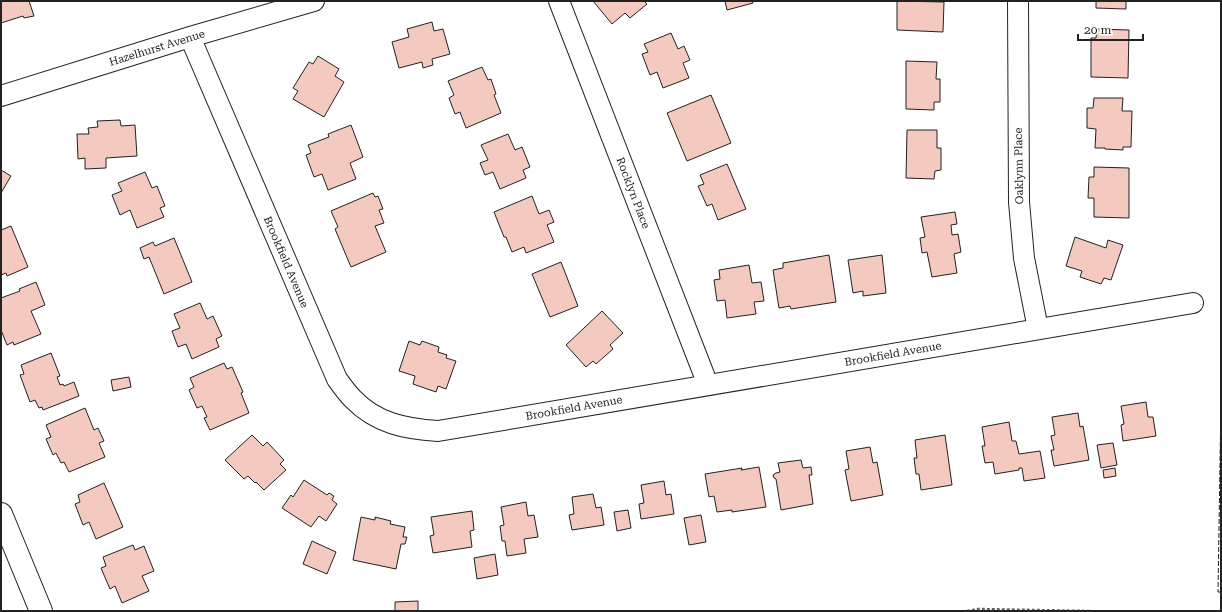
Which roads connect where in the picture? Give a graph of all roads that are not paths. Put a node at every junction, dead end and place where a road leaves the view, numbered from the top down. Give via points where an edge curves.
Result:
1 (314, 1) edge
2 (559, 1) edge
3 (1018, 1) edge
4 (190, 37) junction
5 (1, 96) edge
6 (1193, 303) dead end
7 (1038, 330) junction
8 (708, 386) junction
9 (1, 514) edge
10 (41, 611) edge

1 - 4 street, Hazelhurst Avenue
2 - 8 street, Rocklyn Place
3 - 7 street, Oaklynn Place via 1019,202 1024,258
4 - 5 street, Hazelhurst Avenue
4 - 8 street, Brookfield Avenue via 337,379 353,399 370,413 392,424 415,430 438,431
6 - 7 street, Brookfield Avenue
7 - 8 street, Brookfield Avenue
9 - 10 street

